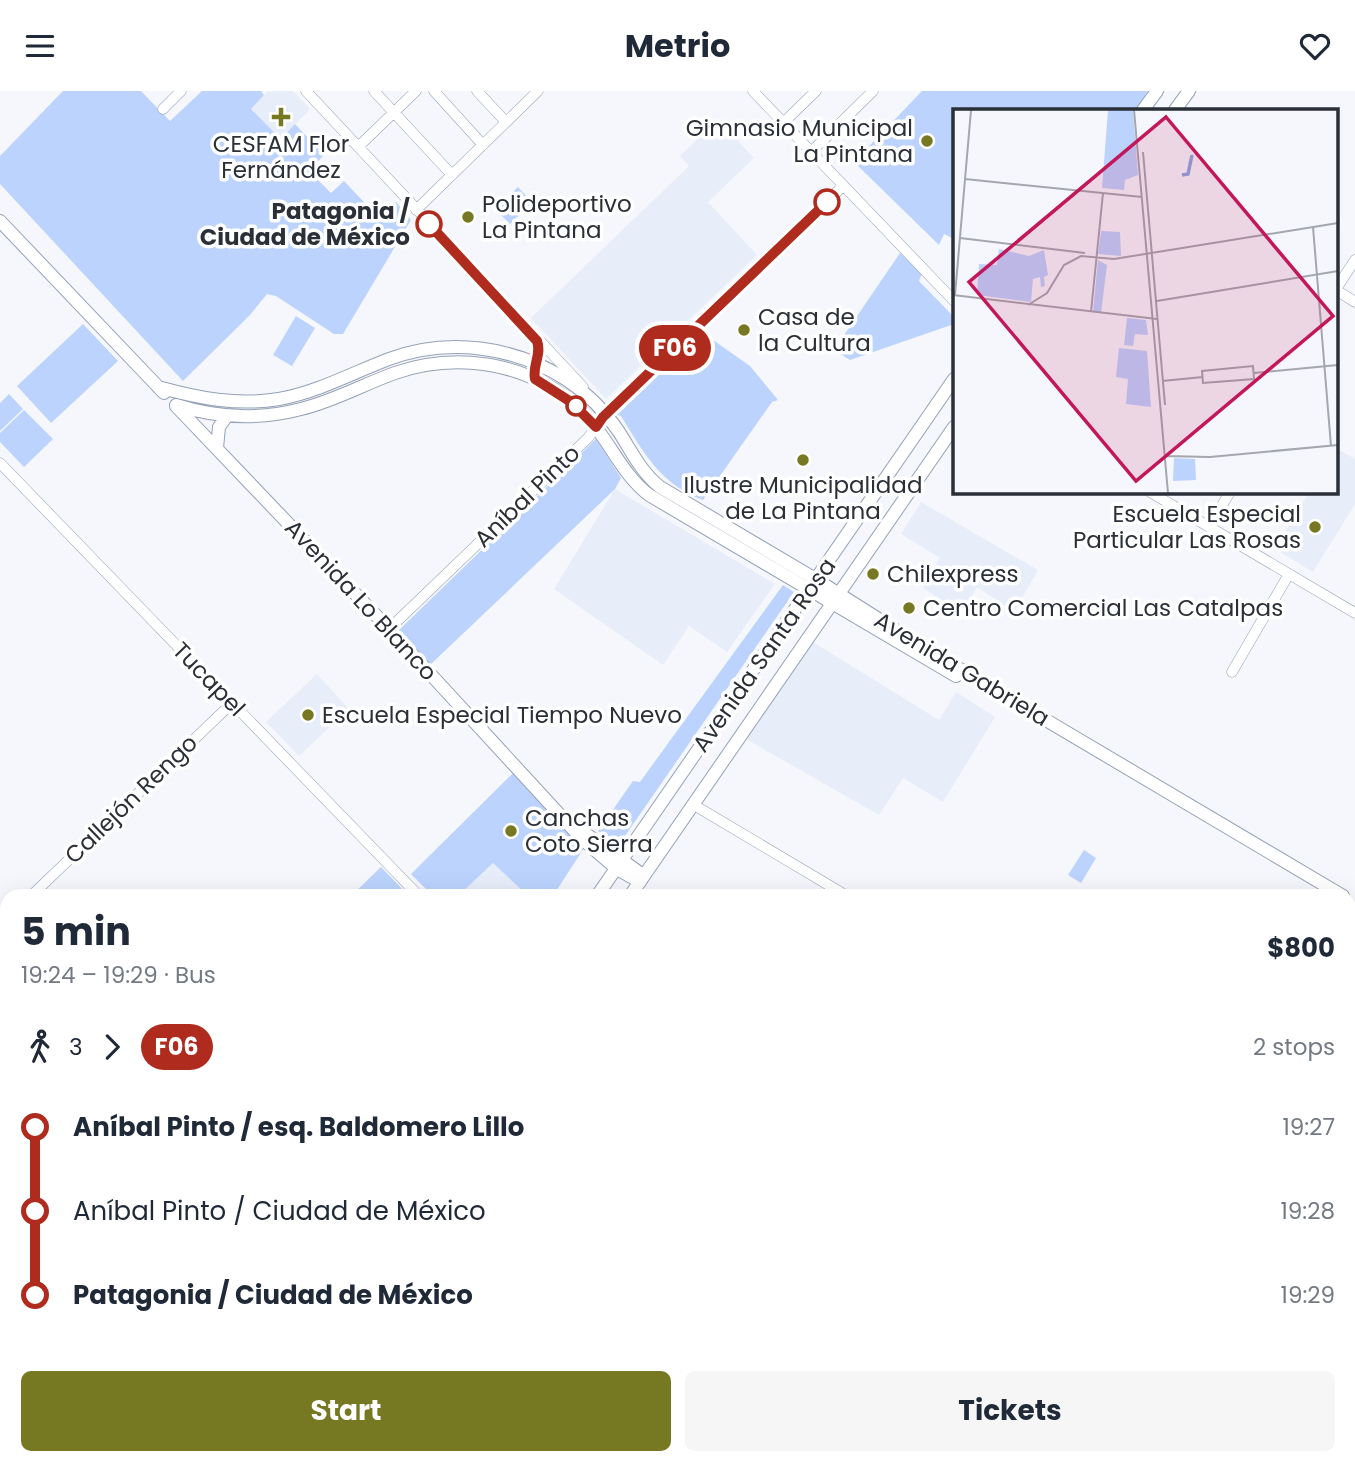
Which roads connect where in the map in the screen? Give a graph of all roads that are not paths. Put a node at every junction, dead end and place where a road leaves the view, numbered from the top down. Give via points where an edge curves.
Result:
1 (306, 91) edge
2 (374, 91) edge
3 (416, 91) edge
4 (434, 91) edge
5 (477, 91) edge
6 (538, 91) edge
7 (816, 91) edge
8 (873, 91) edge
9 (1157, 91) edge
10 (1188, 91) edge
11 (177, 92) edge
12 (756, 92) edge
13 (163, 109) dead end
14 (1144, 109) edge
15 (1176, 109) edge
16 (394, 112) junction
17 (506, 122) junction
18 (783, 123) junction
19 (483, 145) junction
20 (358, 147) junction
21 (811, 152) junction
22 (452, 175) junction
23 (844, 186) junction
24 (416, 210) junction
25 (0, 221) edge
26 (1355, 260) edge
27 (1338, 287) edge
28 (1338, 291) edge
29 (953, 300) edge
30 (1355, 302) edge
31 (535, 338) junction
32 (536, 363) junction
33 (352, 374) junction
34 (535, 379) junction
35 (953, 380) edge
36 (158, 387) junction
37 (359, 388) junction
38 (591, 398) junction
39 (176, 405) junction
40 (606, 414) junction
41 (227, 416) junction
42 (596, 427) junction
43 (953, 428) edge
44 (217, 449) junction
45 (0, 463) edge
46 (1152, 493) edge
47 (1229, 493) edge
48 (1209, 527) junction
49 (1289, 574) junction
50 (813, 585) junction
51 (836, 600) junction
52 (1355, 613) edge
53 (389, 629) junction
54 (1232, 672) dead end
55 (232, 702) junction
56 (694, 805) junction
57 (620, 865) junction
58 (642, 879) junction
59 (38, 889) edge
60 (411, 889) edge
61 (602, 889) edge
62 (635, 889) edge
63 (835, 889) edge
64 (1315, 889) edge
65 (1331, 889) edge

1 - 20 street
2 - 16 street
3 - 16 street
4 - 19 street
5 - 17 street
6 - 17 street
7 - 18 street
8 - 21 street
9 - 14 main road
10 - 15 main road
11 - 13 street
12 - 18 street
16 - 20 street
16 - 22 street
17 - 19 street
18 - 21 street
19 - 22 street
20 - 24 street
21 - 23 street
22 - 24 street
23 - 29 street
23 - 40 street, Aníbal Pinto
24 - 31 street
25 - 36 main road, Avenida Lo Blanco
26 - 27 street
28 - 30 street
31 - 32 street via 539,347
31 - 38 street
32 - 33 main road, Avenida Gabriela via 483,349 441,348 403,355
32 - 34 main road
32 - 38 main road, Avenida Gabriela
33 - 36 main road, Avenida Gabriela via 278,399 237,402
33 - 37 main road
34 - 37 main road, Avenida Gabriela via 489,365 444,363 397,372
34 - 42 main road, Avenida Gabriela via 571,402
35 - 50 main road, Avenida Santa Rosa
36 - 39 main road, Avenida Lo Blanco
37 - 41 main road, Avenida Gabriela via 287,412
38 - 40 main road, Avenida Gabriela
39 - 41 main road, Avenida Gabriela
39 - 44 main road, Avenida Lo Blanco
40 - 42 street, Aníbal Pinto
40 - 50 main road, Avenida Gabriela via 656,483
41 - 44 main road via 219,427
42 - 50 main road, Avenida Gabriela via 642,489
42 - 53 street, Aníbal Pinto
43 - 51 main road, Avenida Santa Rosa
44 - 53 main road, Avenida Lo Blanco
45 - 55 street, Tucapel
46 - 48 street
47 - 48 street
48 - 49 street
49 - 52 street
49 - 54 street
50 - 51 main road, Avenida Gabriela
50 - 57 main road, Avenida Santa Rosa
51 - 56 main road, Avenida Santa Rosa
51 - 64 main road, Avenida Gabriela
51 - 65 main road, Avenida Gabriela
53 - 57 main road, Avenida Lo Blanco via 561,815
55 - 59 street, Callejón Rengo
55 - 60 street, Tucapel
56 - 58 main road, Avenida Santa Rosa
56 - 63 street
57 - 58 main road, Avenida Lo Blanco
57 - 61 main road, Avenida Santa Rosa
58 - 62 main road, Avenida Santa Rosa

